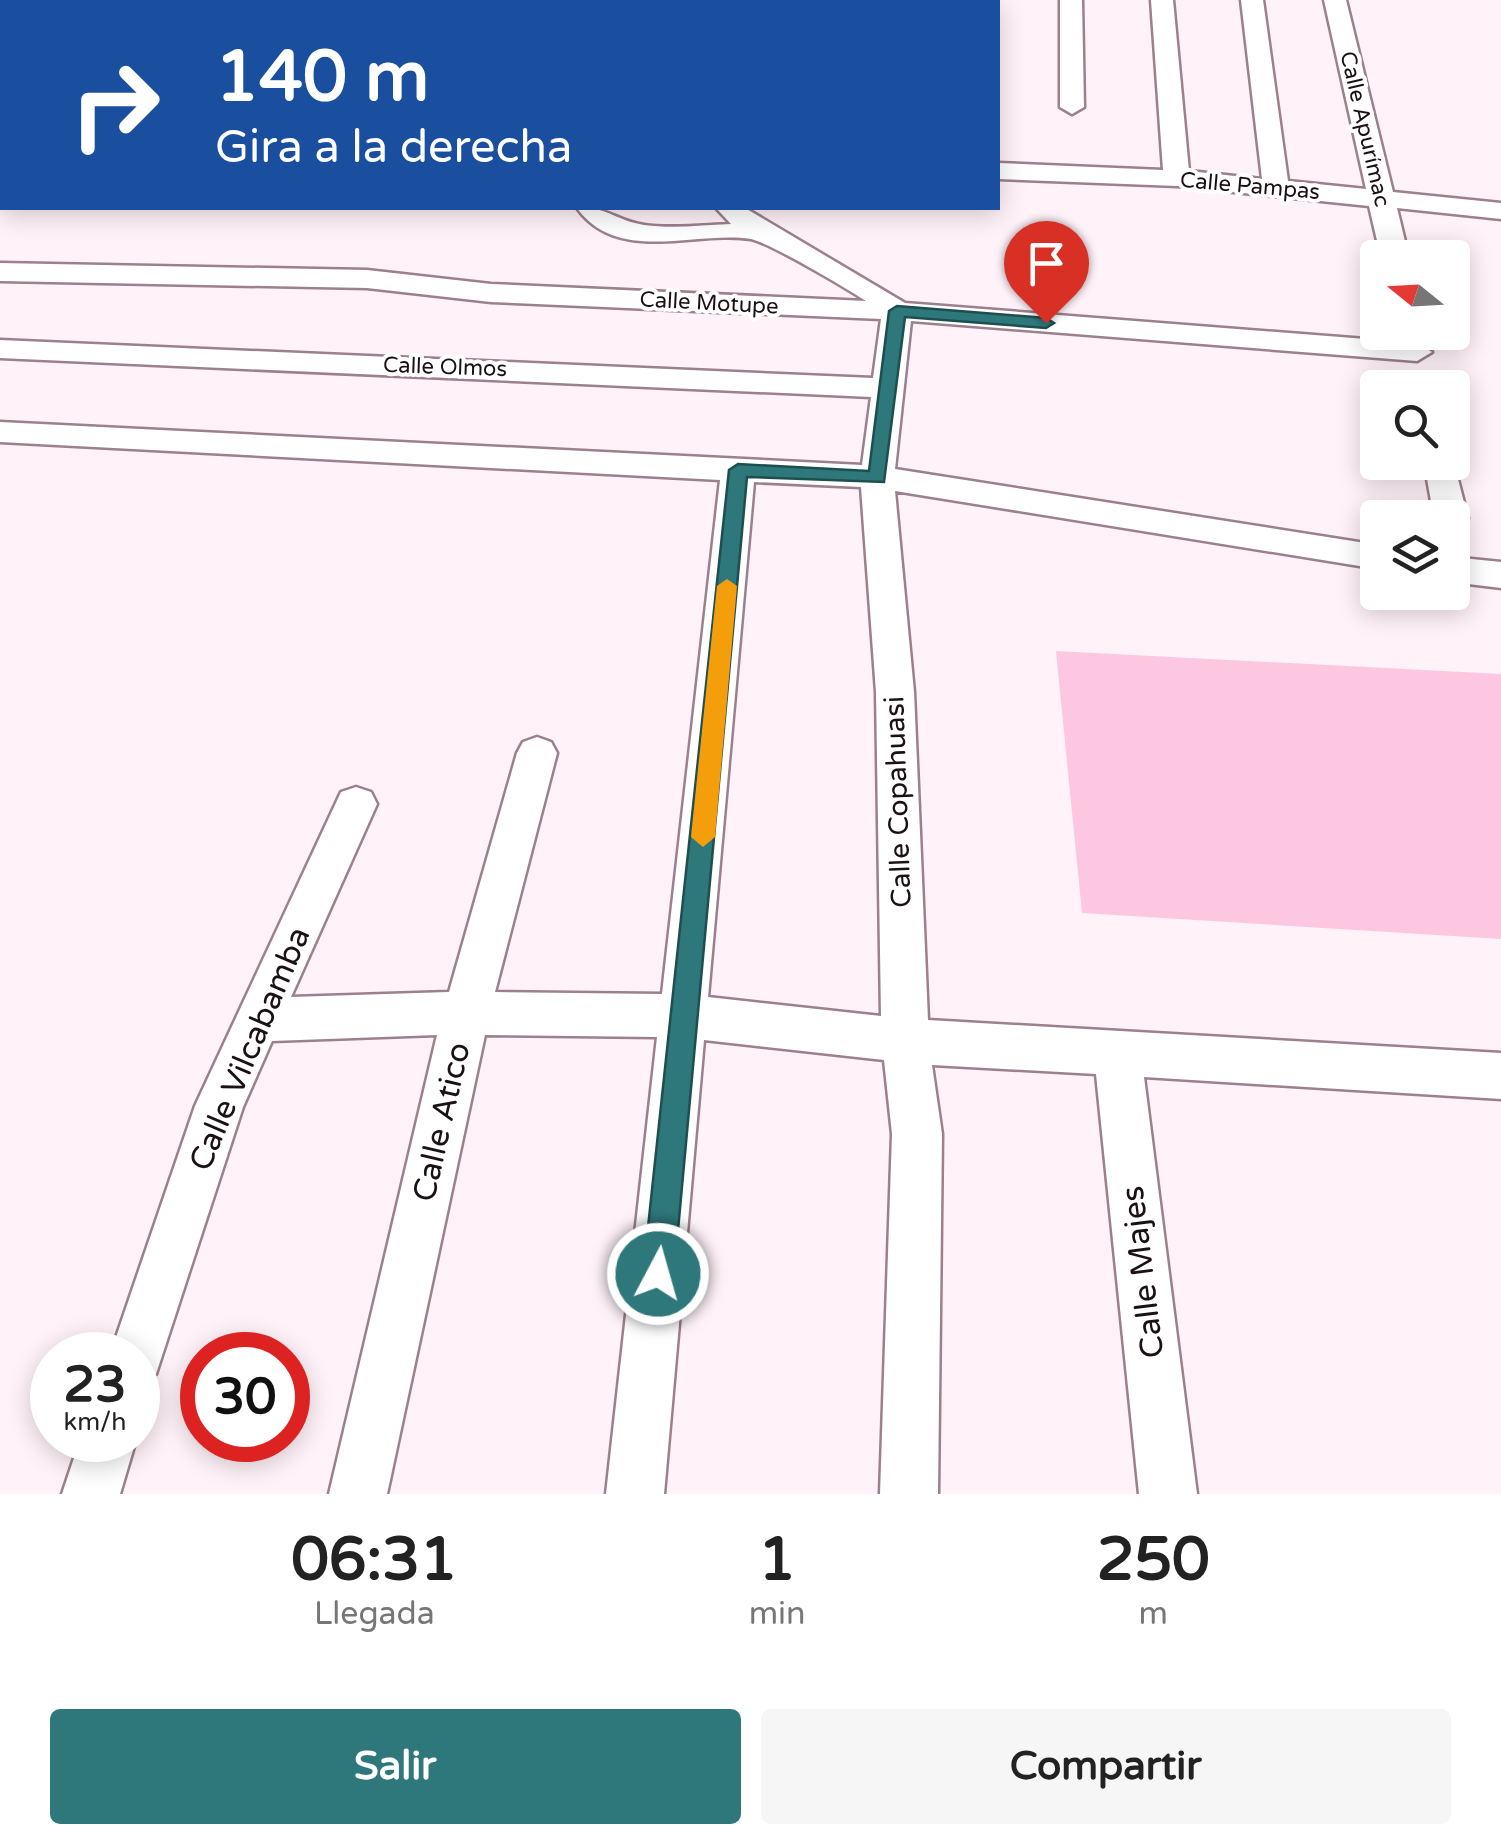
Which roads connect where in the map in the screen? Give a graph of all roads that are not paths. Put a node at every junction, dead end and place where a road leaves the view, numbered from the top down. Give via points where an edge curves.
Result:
1 (1070, 0) edge
2 (1162, 0) edge
3 (1252, 0) edge
4 (1335, 0) edge
5 (1072, 107) dead end
6 (1000, 171) edge
7 (1177, 178) junction
8 (1276, 188) junction
9 (1382, 198) junction
10 (592, 210) edge
11 (1501, 212) edge
12 (742, 219) edge
13 (1391, 240) edge
14 (0, 272) edge
15 (897, 311) junction
16 (1360, 339) edge
17 (0, 349) edge
18 (889, 388) junction
19 (0, 432) edge
20 (738, 470) junction
21 (877, 477) junction
22 (1360, 554) edge
23 (1470, 572) edge
24 (1501, 576) edge
25 (537, 753) dead end
26 (356, 804) dead end
27 (466, 1013) junction
28 (686, 1016) junction
29 (258, 1020) junction
30 (905, 1041) junction
31 (1117, 1050) junction
32 (1501, 1076) edge
33 (144, 1332) edge
34 (101, 1462) edge
35 (91, 1494) edge
36 (358, 1494) edge
37 (635, 1494) edge
38 (909, 1494) edge
39 (1168, 1494) edge

1 - 5 street
2 - 7 street
3 - 8 street
4 - 9 street, Calle Apurímac
6 - 7 street, Calle Pampas
7 - 8 street, Calle Pampas
8 - 9 street, Calle Pampas
9 - 11 street, Calle Pampas
9 - 13 street, Calle Apurímac
10 - 12 street via 619,228 645,232
12 - 15 street via 871,288
14 - 15 street, Calle Motupe via 367,279 491,293
15 - 16 street, Calle Motupe
15 - 18 street, Calle Copahuasi
17 - 18 street, Calle Olmos
18 - 21 street, Calle Copahuasi
19 - 20 street
20 - 21 street
20 - 28 street
21 - 22 street
21 - 30 street, Calle Copahuasi via 895,692
23 - 24 street
25 - 27 street, Calle Atico
26 - 29 street, Calle Vilcabamba
27 - 28 street
27 - 29 street
27 - 36 street, Calle Atico
28 - 30 street
28 - 37 street
29 - 33 street, Calle Vilcabamba via 219,1106
30 - 31 street
30 - 38 street, Calle Copahuasi via 917,1134
31 - 32 street
31 - 39 street, Calle Majes
34 - 35 street

